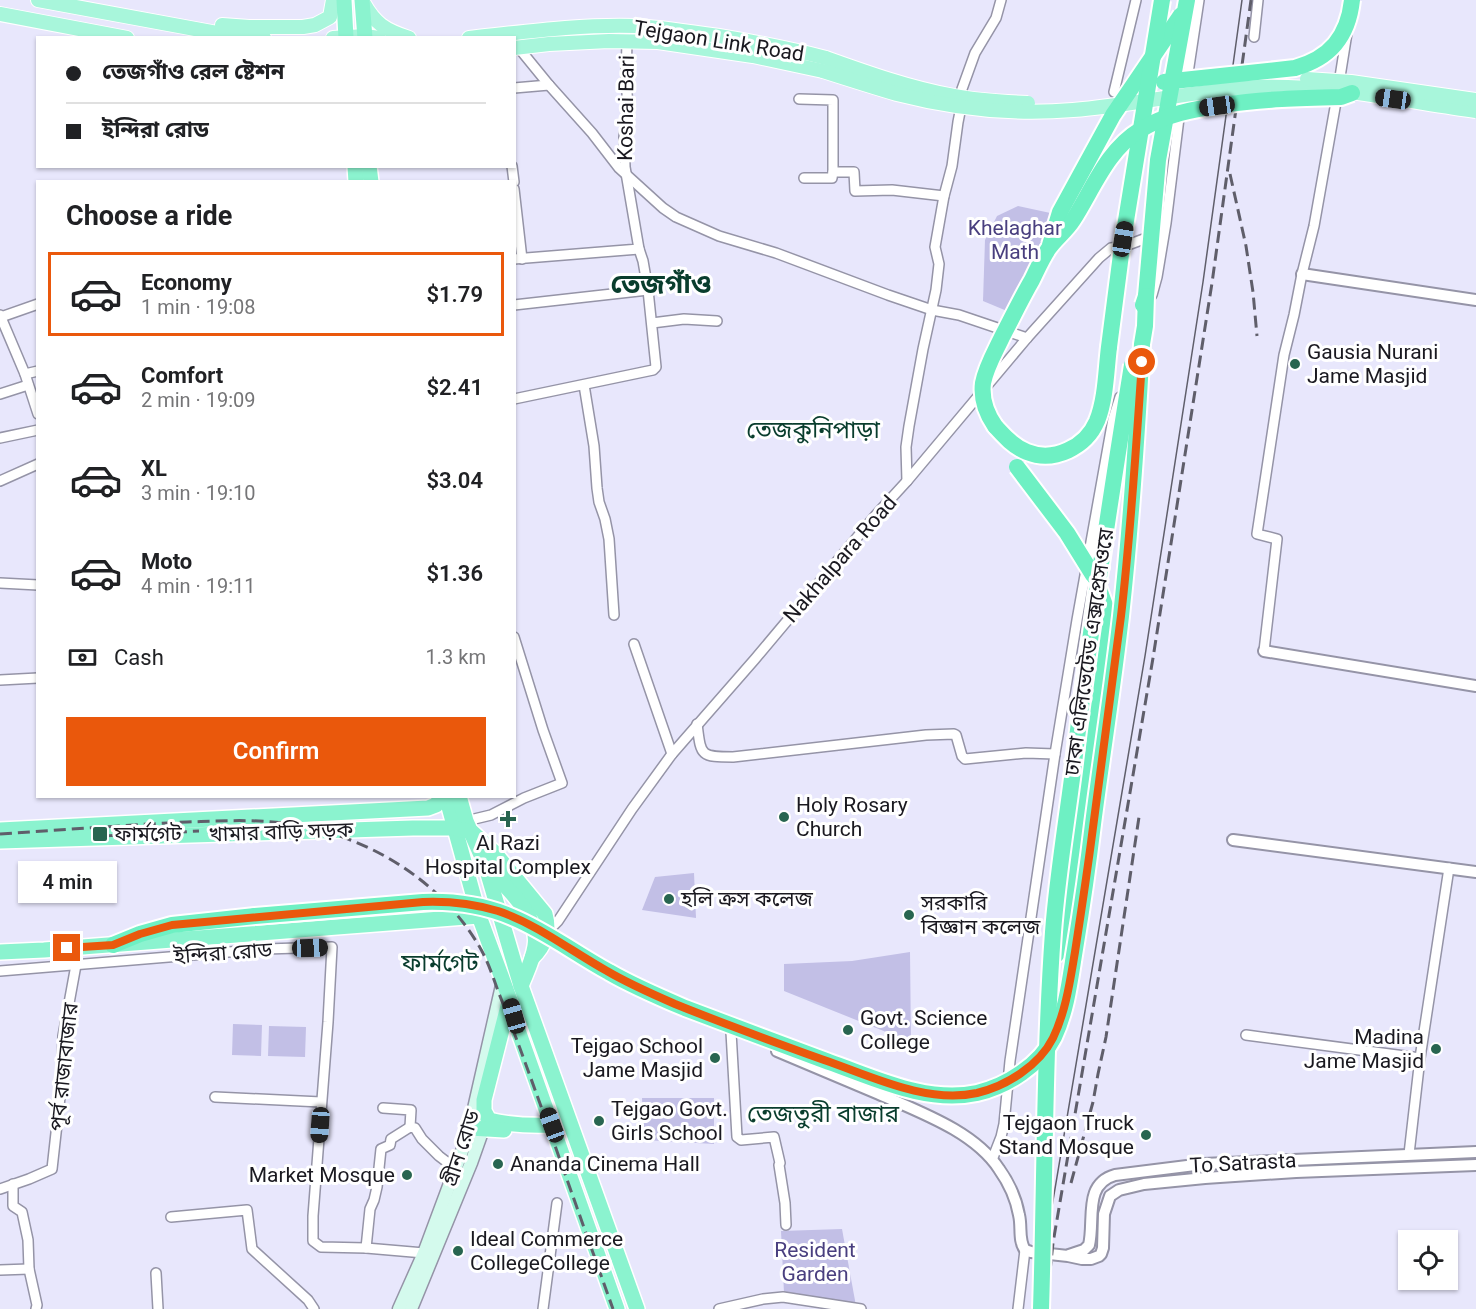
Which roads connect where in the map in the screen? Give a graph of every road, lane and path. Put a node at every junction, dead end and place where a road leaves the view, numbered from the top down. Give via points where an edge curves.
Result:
1 (38, 0) edge
2 (333, 0) edge
3 (344, 0) edge
4 (362, 0) edge
5 (1001, 0) edge
6 (1136, 0) edge
7 (1162, 0) edge
8 (1187, 0) edge
9 (1192, 0) edge
10 (1199, 0) edge
11 (1258, 0) edge
12 (1352, 0) edge
13 (0, 14) edge
14 (169, 24) junction
15 (627, 26) junction
16 (116, 36) edge
17 (245, 36) edge
18 (346, 36) edge
19 (369, 36) edge
20 (403, 36) edge
21 (486, 36) edge
22 (1254, 37) dead end
23 (627, 41) junction
24 (516, 47) edge
25 (825, 65) junction
26 (549, 85) junction
27 (516, 88) edge
28 (1183, 90) junction
29 (1116, 93) junction
30 (1352, 93) junction
31 (799, 99) dead end
32 (1476, 100) edge
33 (962, 102) junction
34 (1476, 111) edge
35 (833, 172) junction
36 (626, 175) junction
37 (804, 178) dead end
38 (944, 196) junction
39 (516, 224) edge
40 (1166, 224) junction
41 (1049, 248) junction
42 (639, 249) junction
43 (518, 259) edge
44 (1302, 274) junction
45 (648, 290) junction
46 (1146, 296) junction
47 (1476, 300) edge
48 (36, 305) edge
49 (516, 305) edge
50 (932, 310) junction
51 (1, 316) edge
52 (717, 321) dead end
53 (652, 323) junction
54 (1027, 338) junction
55 (36, 371) edge
56 (25, 374) junction
57 (28, 385) junction
58 (585, 385) junction
59 (0, 394) edge
60 (516, 399) edge
61 (36, 408) edge
62 (994, 426) junction
63 (36, 430) edge
64 (0, 438) edge
65 (36, 465) edge
66 (0, 481) edge
67 (907, 481) junction
68 (0, 583) edge
69 (36, 585) edge
70 (614, 615) dead end
71 (516, 643) edge
72 (634, 644) dead end
73 (1264, 651) joint
74 (0, 674) edge
75 (36, 678) edge
76 (0, 680) edge
77 (1475, 682) edge
78 (698, 724) junction
79 (672, 754) junction
80 (1055, 754) junction
81 (442, 798) edge
82 (445, 798) edge
83 (459, 798) edge
84 (464, 827) junction
85 (0, 830) edge
86 (1233, 840) dead end
87 (0, 841) edge
88 (485, 864) junction
89 (1449, 868) junction
90 (1476, 872) edge
91 (479, 916) junction
92 (333, 927) junction
93 (547, 932) junction
94 (113, 945) junction
95 (332, 947) junction
96 (0, 952) edge
97 (532, 958) junction
98 (76, 965) junction
99 (0, 971) edge
100 (1051, 979) junction
101 (503, 981) junction
102 (521, 986) junction
103 (510, 1000) junction
104 (731, 1032) junction
105 (1246, 1035) dead end
106 (1420, 1058) junction
107 (215, 1097) dead end
108 (321, 1102) junction
109 (383, 1108) dead end
110 (410, 1126) junction
111 (477, 1129) junction
112 (553, 1129) junction
113 (1476, 1152) edge
114 (1409, 1154) junction
115 (992, 1160) junction
116 (1203, 1164) junction
117 (1476, 1165) edge
118 (1410, 1167) junction
119 (456, 1168) junction
120 (1115, 1174) junction
121 (1205, 1178) junction
122 (14, 1184) junction
123 (0, 1189) edge
124 (1119, 1190) junction
125 (557, 1203) dead end
126 (171, 1217) dead end
127 (786, 1225) dead end
128 (366, 1248) junction
129 (1025, 1250) junction
130 (424, 1253) junction
131 (1068, 1256) junction
132 (29, 1269) junction
133 (0, 1270) edge
134 (156, 1273) dead end
135 (791, 1299) junction
136 (36, 1309) edge
137 (158, 1309) edge
138 (314, 1309) edge
139 (399, 1309) edge
140 (411, 1309) edge
141 (543, 1309) edge
142 (617, 1309) edge
143 (637, 1309) edge
144 (719, 1309) edge
145 (790, 1309) edge
146 (861, 1309) edge
147 (1018, 1309) edge
148 (1041, 1309) edge

1 - 14 main road
2 - 14 main road via 330,17 309,26 249,27 186,20
3 - 18 highway
4 - 19 highway
4 - 20 main road via 379,24
5 - 33 street via 962,88
6 - 29 street
7 - 62 highway, bridge via 1097,419 1092,430 1072,448 1041,456 1012,443
8 - 46 highway, ঢাকা এলিভেটেড এক্সপ্রেসওয়ে, bridge via 1158,160
9 - 41 highway, bridge via 1113,115 1060,212
10 - 28 street
11 - 22 street
12 - 29 highway, bridge via 1340,38 1314,61 1295,68 1219,75
12 - 44 street via 1316,215
13 - 16 main road
14 - 17 main road
15 - 21 main road, Tejgaon Link Road
15 - 23 main road
15 - 25 main road, Tejgaon Link Road via 789,48
23 - 24 main road, Tejgaon Link Road
23 - 25 main road, Tejgaon Link Road via 658,42 798,65
23 - 36 street, Koshai Bari
24 - 26 street
25 - 29 main road, bridge via 978,100 1047,103
25 - 30 main road, bridge via 897,94 1000,112 1075,110 1257,87
26 - 27 street
26 - 36 street
28 - 33 street via 1071,106
28 - 40 street
29 - 32 main road, bridge via 1288,78 1351,82
30 - 34 main road, bridge
30 - 41 highway, bridge via 1200,108 1165,117 1139,130 1110,159 1071,223
31 - 35 street via 833,100
33 - 38 street
35 - 37 street via 832,178
35 - 38 street via 855,172 855,192 892,190
36 - 42 street, Koshai Bari
36 - 50 street via 676,217 719,236
38 - 50 street via 935,247 939,264
39 - 43 street
40 - 54 street, Nakhalpara Road via 1160,233 1111,248
40 - 80 street via 1157,277 1113,419
41 - 62 highway, bridge via 985,373 984,400
42 - 43 street
42 - 45 street, Koshai Bari
44 - 47 street
44 - 73 street via 1284,355 1257,534 1277,539
45 - 49 street
45 - 53 street, Koshai Bari
46 - 94 highway, bridge via 1121,615 1067,998 1046,1050 1004,1083 968,1094 921,1093 902,1087 648,992 514,917 482,907 423,902 255,916 172,925
46 - 100 highway, ঢাকা এলিভেটেড এক্সপ্রেসওয়ে, bridge via 1105,526 1059,880
48 - 51 street
50 - 54 street
50 - 67 street via 909,426
51 - 56 street
52 - 53 street
53 - 58 street, Koshai Bari via 656,367
54 - 67 street, Nakhalpara Road
55 - 56 street
56 - 57 street
57 - 59 street
57 - 61 street
58 - 60 street
58 - 70 street via 599,502 609,539
62 - 100 highway, bridge via 1001,444 1093,575 1106,608 1106,656 1076,860
63 - 64 street
65 - 66 street
67 - 78 street, Nakhalpara Road
68 - 69 street
71 - 84 street via 562,783
72 - 79 street
73 - 77 street
74 - 76 street
75 - 76 street
78 - 79 street, Nakhalpara Road
78 - 80 street via 702,751 714,757 954,734 965,759
79 - 93 street, Nakhalpara Road
80 - 115 street via 1004,1124
81 - 85 highway via 428,808
82 - 84 highway
83 - 84 highway
84 - 87 highway, খামার বাড়ি সড়ক
84 - 88 highway
84 - 91 highway
84 - 93 highway via 494,852 540,906
86 - 89 street
88 - 97 highway via 532,923 536,933
88 - 102 highway
89 - 90 street
89 - 106 street
91 - 92 highway, ইন্দিরা রোড
91 - 101 highway
92 - 94 highway, ইন্দিরা রোড
92 - 95 street
93 - 97 highway
93 - 104 street via 554,942 611,980
94 - 96 highway, ইন্দিরা রোড
95 - 98 street, ইন্দিরা রোড
95 - 108 street
97 - 102 highway
98 - 99 street, ইন্দিরা রোড
98 - 122 street, পূর্ব রাজাবাজার via 63,1036 52,1169
100 - 148 highway, ঢাকা এলিভেটেড এক্সপ্রেসওয়ে, bridge
101 - 103 highway
101 - 111 main road, গ্রীন রোড
102 - 143 highway
103 - 112 highway
103 - 112 highway via 484,1111 489,1120
104 - 115 street via 933,1118 978,1146
104 - 127 street via 737,1137 774,1137
105 - 106 street
106 - 114 street
107 - 108 street
108 - 128 street via 313,1241 321,1247
109 - 110 street via 411,1110
110 - 119 street
110 - 128 street via 381,1149
111 - 112 highway
111 - 119 main road, গ্রীন রোড
111 - 140 main road, গ্রীন রোড via 471,1163
112 - 142 highway
113 - 114 street, To Satrasta
114 - 116 street, To Satrasta
114 - 118 street
115 - 129 street via 1012,1191
116 - 120 street, To Satrasta
116 - 121 street
117 - 118 street
118 - 121 street
119 - 130 main road, গ্রীন রোড
120 - 124 street
120 - 131 street via 1101,1182 1094,1193 1089,1245
121 - 124 street
122 - 123 street
122 - 132 street via 13,1206 22,1212
124 - 131 street via 1110,1196 1104,1214 1101,1254 1091,1259
125 - 141 street
126 - 138 street via 247,1210 252,1249
128 - 130 street
129 - 131 street
129 - 147 street
130 - 139 main road, গ্রীন রোড
132 - 133 street
132 - 136 street
134 - 137 street
135 - 144 street via 763,1299
135 - 145 street
135 - 146 street

